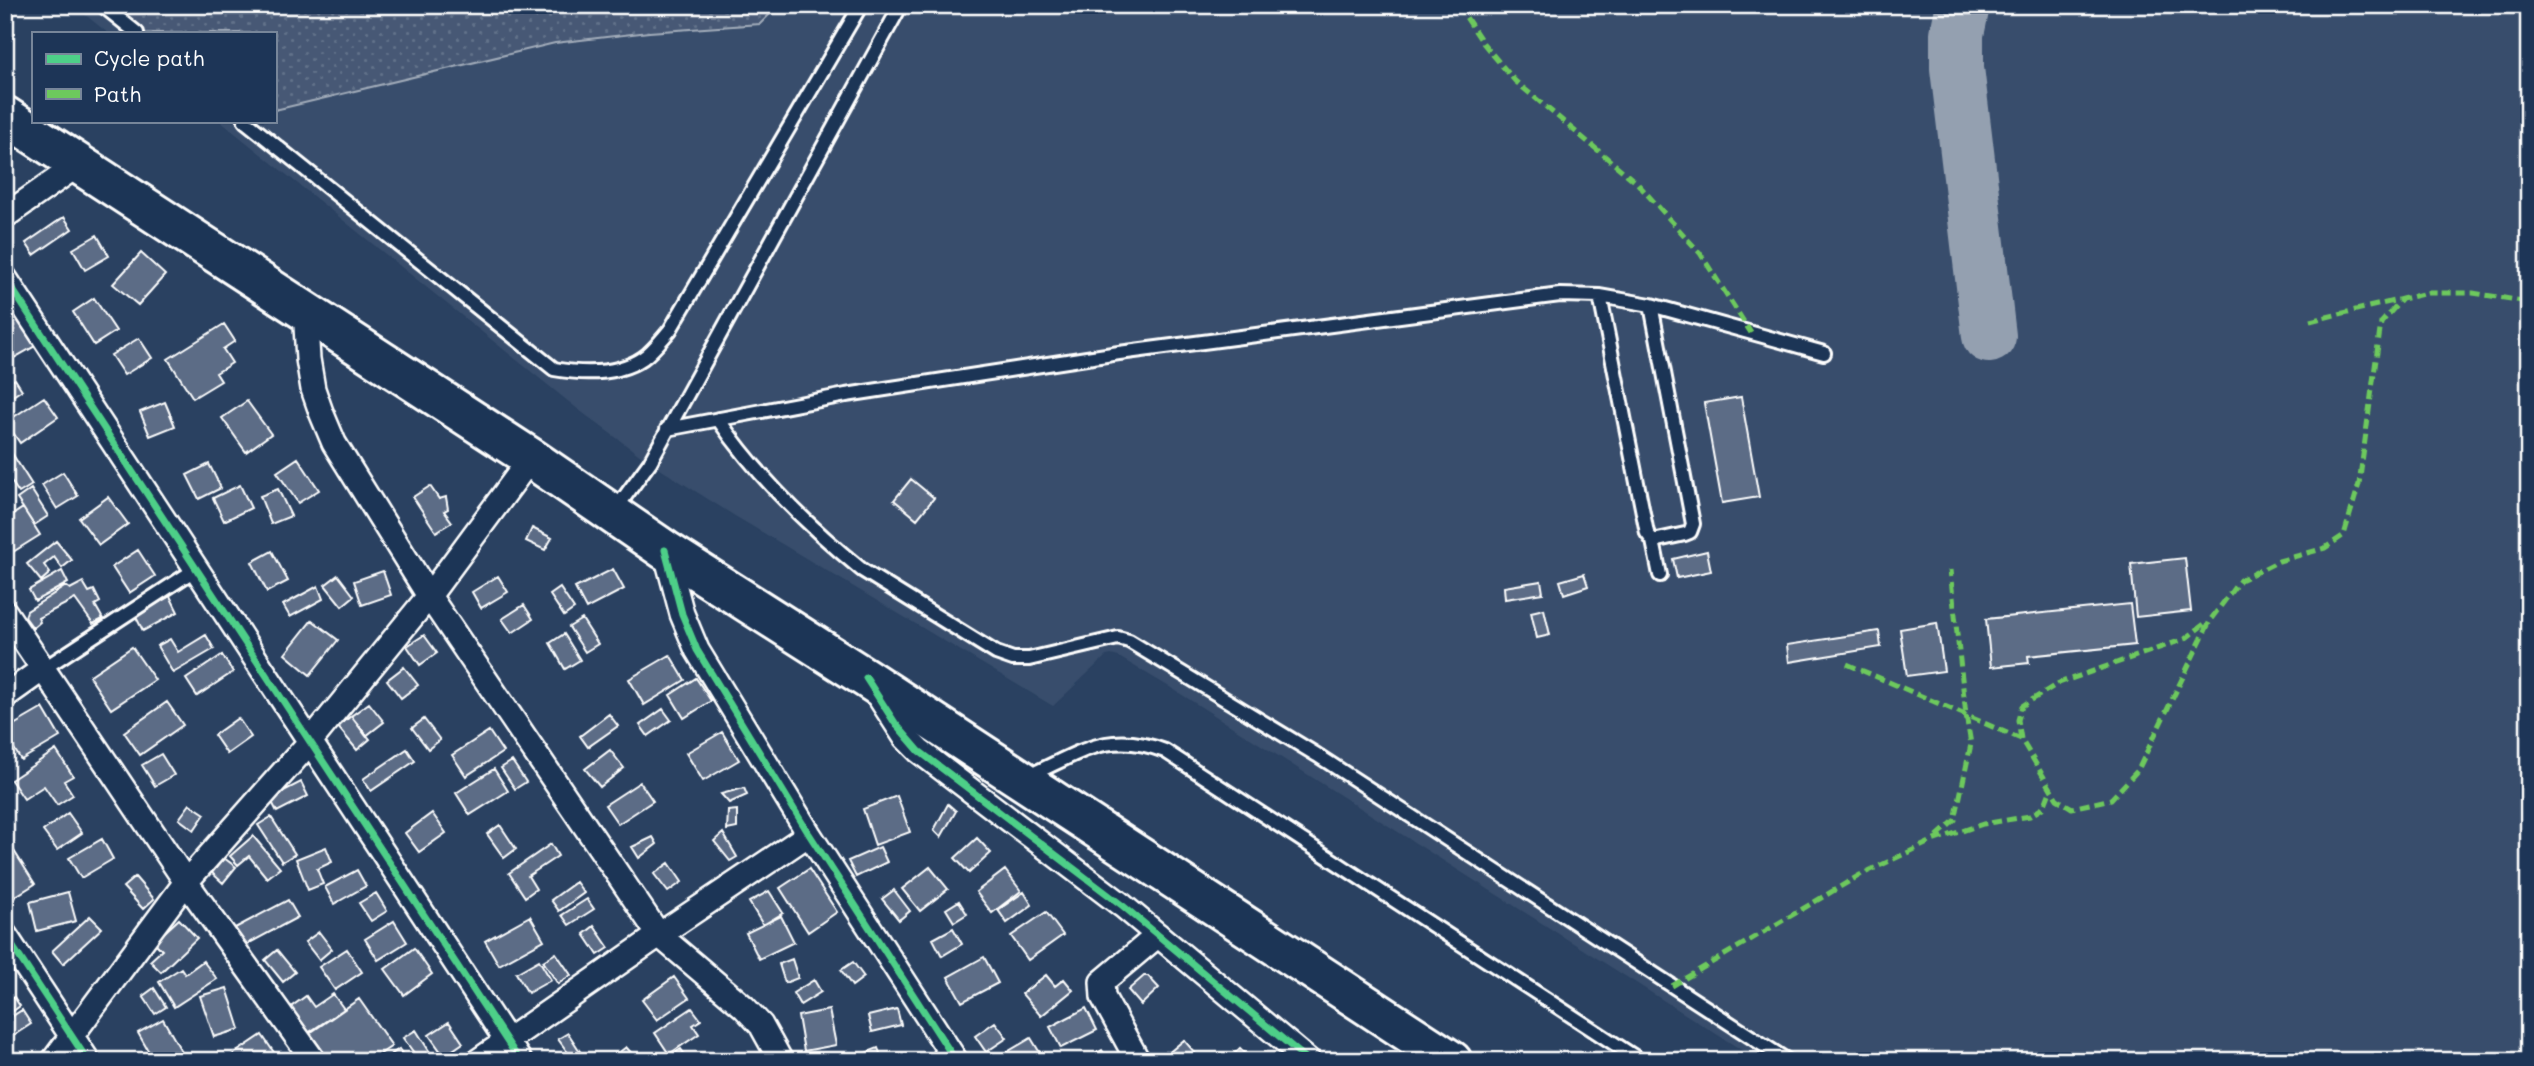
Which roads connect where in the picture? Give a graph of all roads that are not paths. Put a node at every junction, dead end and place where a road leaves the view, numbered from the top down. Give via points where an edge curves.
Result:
1 (102, 5) edge
2 (861, 5) edge
3 (901, 5) edge
4 (136, 32) edge
5 (5, 116) edge
6 (246, 122) edge
7 (79, 164) junction
8 (5, 216) edge
9 (5, 278) edge
10 (1600, 296) junction
11 (1651, 304) junction
12 (305, 310) junction
13 (1824, 353) dead end
14 (718, 419) junction
15 (667, 429) junction
16 (531, 458) junction
17 (613, 513) junction
18 (1653, 541) junction
19 (665, 550) junction
20 (196, 569) junction
21 (1660, 575) dead end
22 (429, 596) junction
23 (5, 612) edge
24 (43, 668) junction
25 (866, 678) junction
26 (5, 696) edge
27 (309, 743) junction
28 (1022, 779) junction
29 (810, 834) junction
30 (186, 882) junction
31 (5, 935) edge
32 (659, 935) junction
33 (1158, 935) junction
34 (72, 1035) junction
35 (508, 1041) junction
36 (52, 1061) edge
37 (88, 1061) edge
38 (313, 1061) edge
39 (478, 1061) edge
40 (520, 1061) edge
41 (781, 1061) edge
42 (956, 1061) edge
43 (1138, 1061) edge
44 (1309, 1061) edge
45 (1452, 1061) edge
46 (1641, 1061) edge
47 (1788, 1061) edge

1 - 4 lane
2 - 6 lane via 670,330 642,359 609,371 583,374 554,369
3 - 15 lane
5 - 7 highway
7 - 8 street
7 - 12 highway
9 - 20 street
10 - 11 lane
10 - 14 lane via 1542,297 1133,351
10 - 18 lane via 1647,533
11 - 13 lane
11 - 18 lane via 1693,524 1690,532
12 - 16 highway
12 - 22 street via 313,389 334,443
14 - 15 lane
14 - 47 lane via 759,475 842,554 996,653 1029,659 1118,638 1129,641 1317,755
15 - 17 lane
16 - 17 highway
16 - 22 street
17 - 19 highway
18 - 21 lane
19 - 25 highway
19 - 29 street via 697,650
20 - 24 lane
20 - 27 street
22 - 27 street
22 - 32 street
23 - 24 street
24 - 26 street
24 - 30 street
25 - 28 highway
25 - 33 street via 919,751
27 - 30 street
27 - 35 street
28 - 45 highway
28 - 46 lane via 1098,745 1142,742 1165,751
29 - 32 street
29 - 42 street
30 - 34 street
30 - 38 street
31 - 34 street
32 - 35 street
32 - 41 street via 744,1007 761,1025
33 - 43 street via 1102,982 1104,997
33 - 44 street
34 - 36 street
34 - 37 street
35 - 39 street
35 - 40 street

